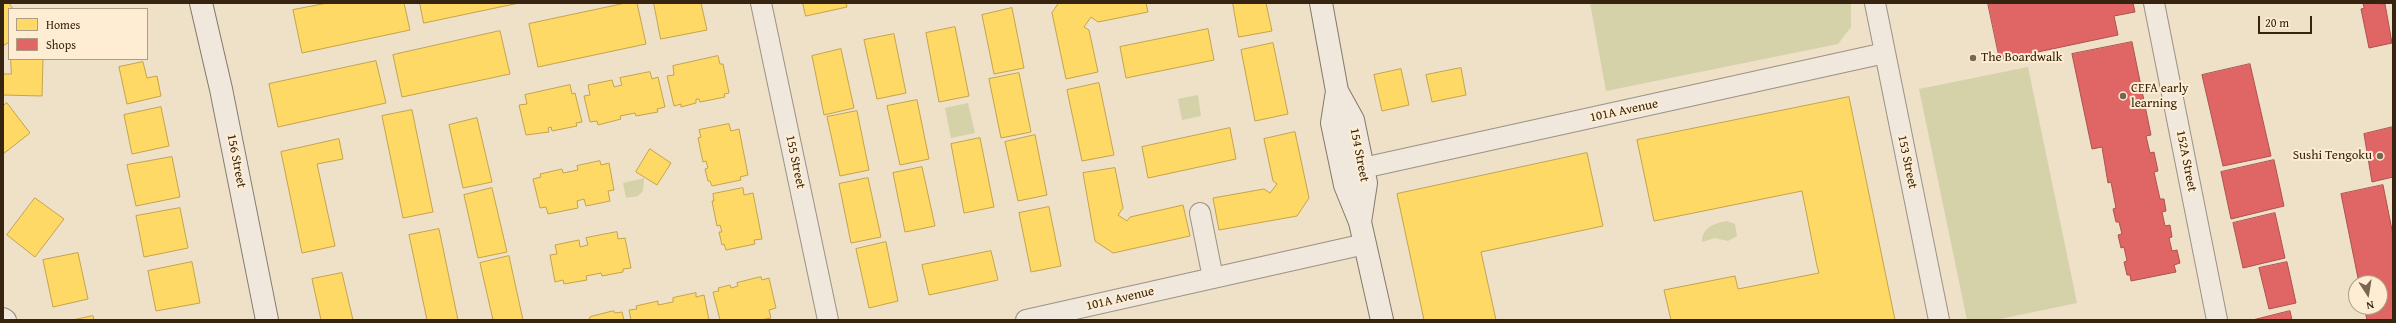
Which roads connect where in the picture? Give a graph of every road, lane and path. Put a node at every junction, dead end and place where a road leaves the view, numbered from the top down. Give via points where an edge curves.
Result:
1 (201, 3) edge
2 (761, 3) edge
3 (1321, 3) edge
4 (1874, 3) edge
5 (2154, 3) edge
6 (1885, 53) junction
7 (1337, 91) junction
8 (1363, 168) junction
9 (1200, 213) dead end
10 (1360, 222) junction
11 (1365, 244) junction
12 (1213, 278) junction
13 (3, 318) edge
14 (6, 320) edge
15 (268, 320) edge
16 (828, 320) edge
17 (1026, 320) edge
18 (1382, 320) edge
19 (1939, 320) edge
20 (2217, 320) edge

1 - 15 main road, 156 Street
2 - 16 street, 155 Street
3 - 7 main road, 154 Street
4 - 6 street, 153 Street
5 - 20 street, 152A Street
6 - 8 street, 101A Avenue
6 - 19 street, 153 Street
7 - 8 main road, 154 Street via 1353,120
7 - 10 main road, 154 Street via 1332,123 1345,185
8 - 10 main road, 154 Street via 1366,183
9 - 12 street
10 - 11 main road, 154 Street
11 - 12 street, 101A Avenue
11 - 18 main road, 154 Street
12 - 17 street, 101A Avenue
13 - 14 street

